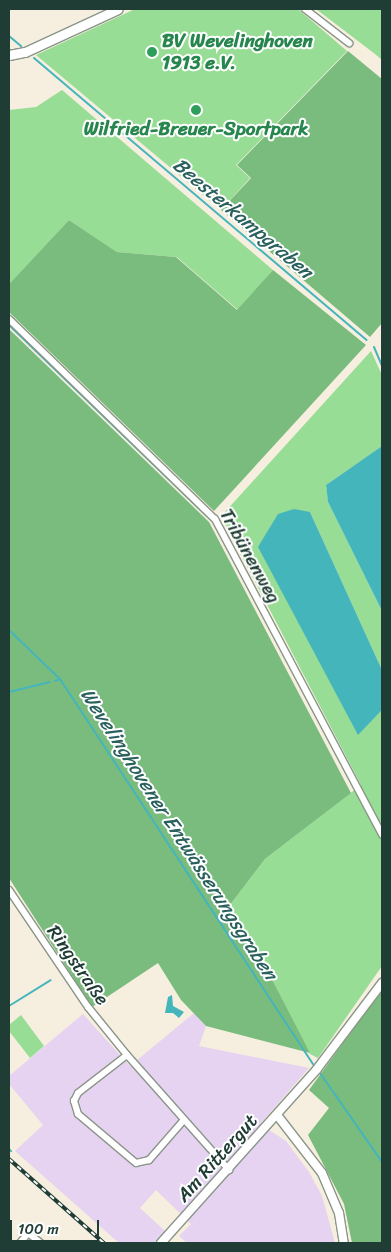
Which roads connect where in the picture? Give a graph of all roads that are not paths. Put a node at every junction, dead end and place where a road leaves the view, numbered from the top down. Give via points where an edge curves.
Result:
1 (118, 9) edge
2 (305, 9) edge
3 (349, 43) dead end
4 (9, 55) edge
5 (9, 319) edge
6 (382, 834) edge
7 (9, 890) edge
8 (382, 983) edge
9 (127, 1055) junction
10 (277, 1115) junction
11 (183, 1120) junction
12 (229, 1170) junction
13 (20, 1243) edge
14 (41, 1243) edge
15 (162, 1243) edge
16 (344, 1243) edge

1 - 4 main road via 23,53
2 - 3 street
5 - 6 street, Tribünenweg via 215,519
7 - 9 street, Ringstraße via 88,1007
8 - 10 street, Am Rittergut via 334,1049
9 - 11 street, Ringstraße
9 - 11 street via 78,1093 73,1104 76,1112 129,1159 139,1163 149,1160
10 - 12 street, Am Rittergut
10 - 16 street via 322,1173 338,1213
11 - 12 street, Ringstraße
12 - 15 street, Am Rittergut
13 - 14 street via 28,1233

